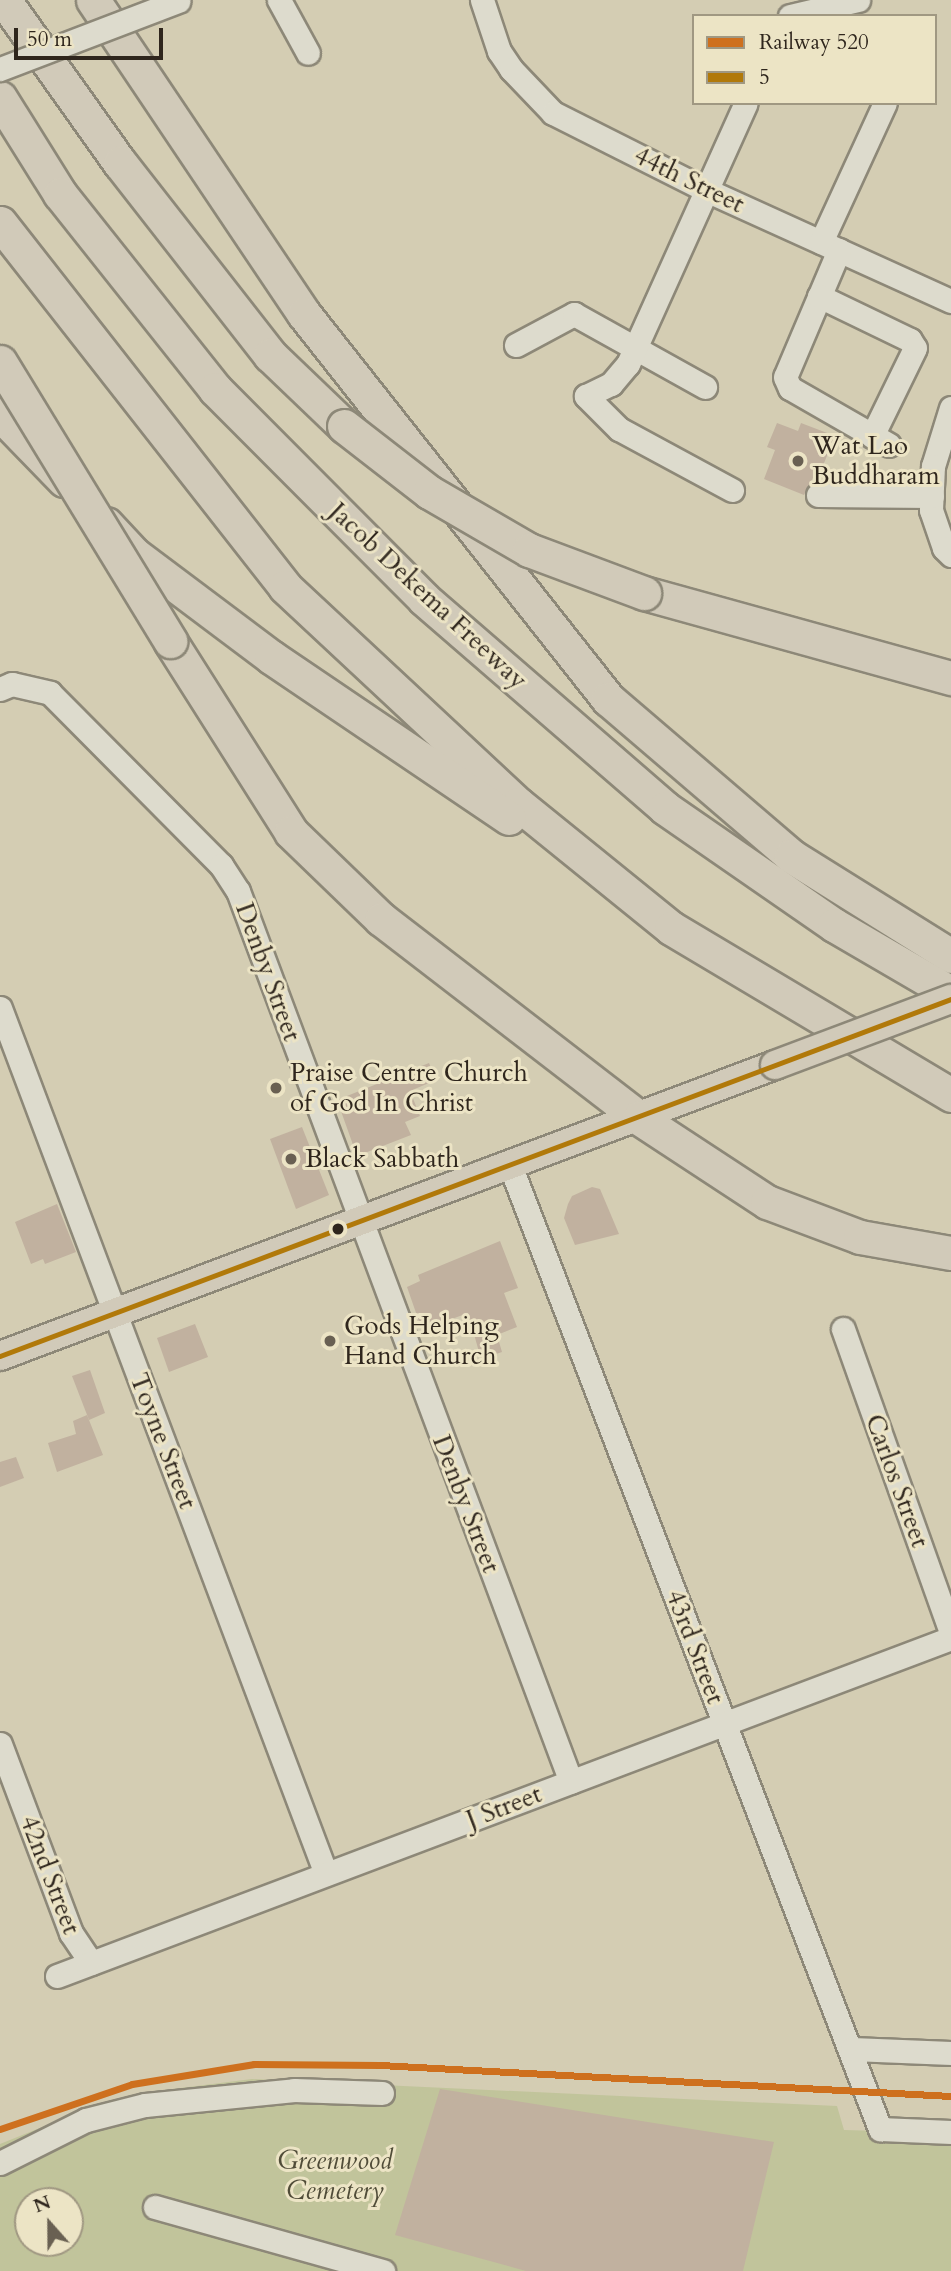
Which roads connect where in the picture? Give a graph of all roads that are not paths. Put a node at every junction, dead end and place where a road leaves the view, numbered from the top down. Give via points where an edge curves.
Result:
1 (4, 0) edge
2 (93, 0) edge
3 (179, 0) edge
4 (279, 0) edge
5 (482, 0) edge
6 (858, 0) edge
7 (798, 14) edge
8 (308, 53) dead end
9 (0, 69) edge
10 (0, 98) edge
11 (745, 105) edge
12 (884, 105) edge
13 (706, 190) junction
14 (0, 223) edge
15 (830, 246) junction
16 (819, 296) junction
17 (951, 300) edge
18 (516, 345) dead end
19 (635, 349) junction
20 (0, 362) edge
21 (705, 387) dead end
22 (951, 408) edge
23 (0, 414) edge
24 (732, 490) dead end
25 (818, 495) dead end
26 (932, 496) junction
27 (951, 555) edge
28 (951, 678) edge
29 (0, 689) edge
30 (671, 928) junction
31 (951, 956) edge
32 (951, 993) edge
33 (951, 999) edge
34 (0, 1008) edge
35 (951, 1095) edge
36 (639, 1118) junction
37 (510, 1165) junction
38 (360, 1222) junction
39 (951, 1253) edge
40 (115, 1312) junction
41 (843, 1329) dead end
42 (0, 1356) edge
43 (951, 1635) edge
44 (725, 1723) junction
45 (0, 1744) edge
46 (571, 1782) junction
47 (326, 1874) junction
48 (91, 1963) junction
49 (57, 1976) dead end
50 (852, 2049) junction
51 (951, 2053) edge
52 (382, 2092) dead end
53 (951, 2132) edge
54 (0, 2162) edge
55 (155, 2207) dead end
56 (350, 2267) edge
57 (383, 2271) edge

1 - 28 highway, bridge via 120,163 270,355 344,426 429,492 529,550 644,593
2 - 31 highway via 304,314 608,699 791,856
3 - 9 street, bridge
4 - 8 street
5 - 13 street, 44th Street via 499,51 553,113
6 - 7 street
10 - 32 highway, Jacob Dekema Freeway via 60,194 215,388 424,599 665,808 834,925
11 - 13 street
12 - 15 street
13 - 15 street, 44th Street
13 - 19 street
14 - 30 highway via 285,587 518,804
15 - 16 street
15 - 17 street, 44th Street
16 - 16 street via 910,340 915,348 880,440 790,388 785,377
18 - 19 street via 574,314
19 - 21 street
19 - 24 street via 611,384 586,396 619,429
20 - 36 highway, bridge via 291,832 382,919
22 - 26 street via 933,466
23 - 30 highway via 134,554 271,657
25 - 26 street
26 - 27 street via 944,548
29 - 38 street, Denby Street via 12,684 50,693 221,865 238,891
30 - 35 highway
33 - 36 main road, bridge
34 - 40 street, Toyne Street
36 - 37 main road
36 - 39 highway via 767,1202 860,1237
37 - 38 main road
37 - 44 street, 43rd Street
38 - 40 main road
38 - 46 street, Denby Street
40 - 42 main road
40 - 47 street, Toyne Street
41 - 43 street, Carlos Street
43 - 44 street, J Street
44 - 46 street, J Street
44 - 50 street, 43rd Street
45 - 48 street, 42nd Street via 71,1933
46 - 47 street, J Street
47 - 48 street, J Street
48 - 49 street, J Street
50 - 51 street
50 - 53 street, 43rd Street via 880,2129
52 - 54 street via 294,2090 145,2105 86,2120
55 - 56 street
56 - 57 street

